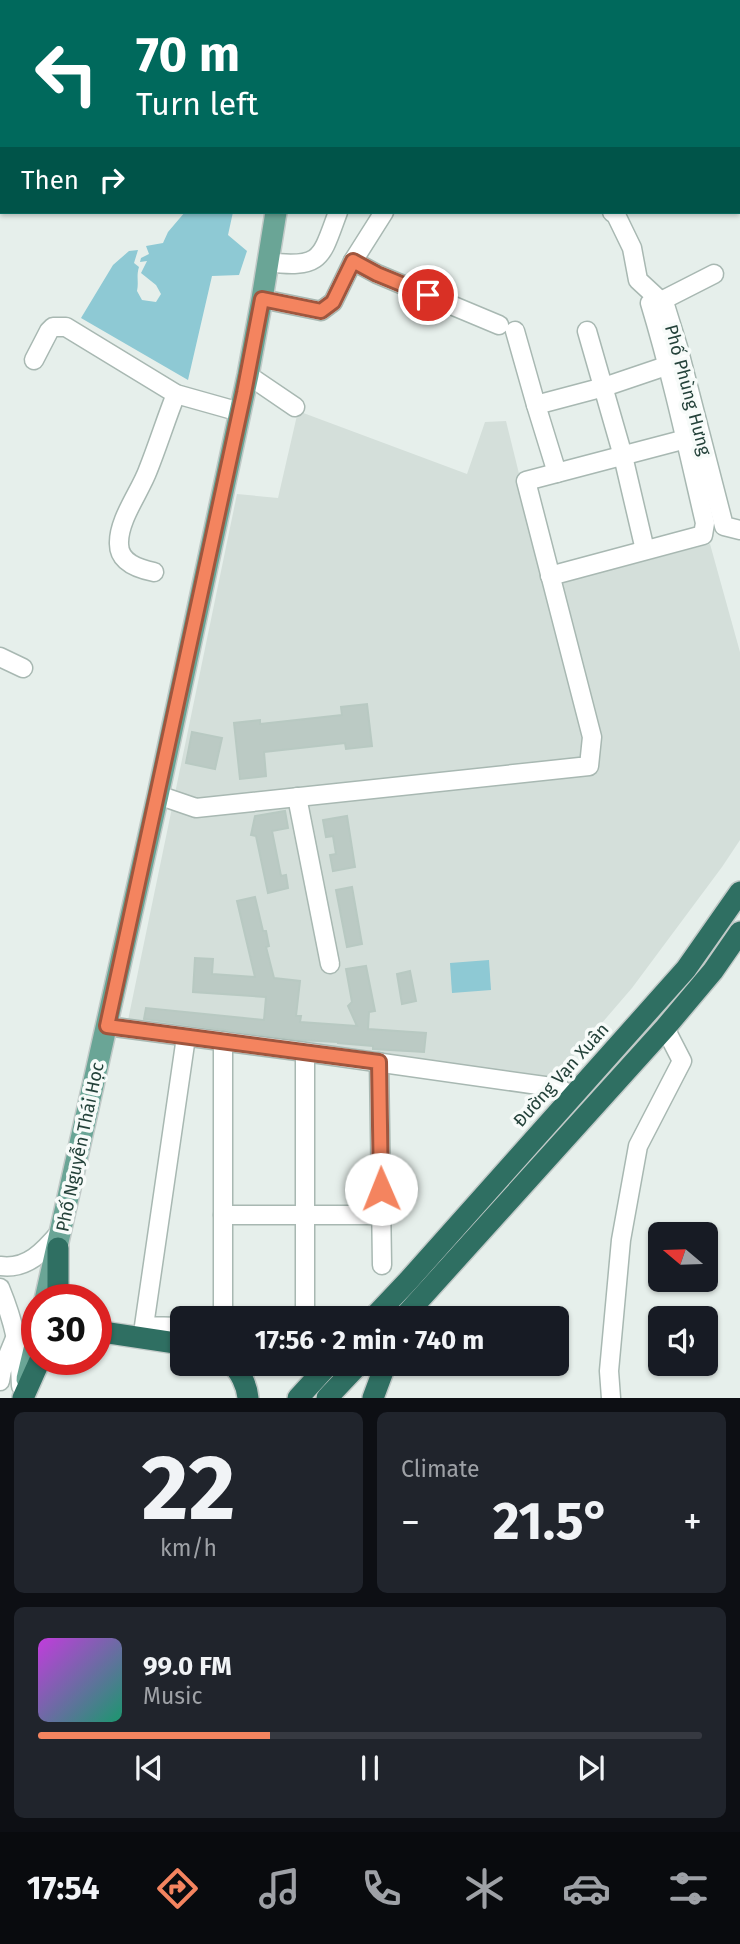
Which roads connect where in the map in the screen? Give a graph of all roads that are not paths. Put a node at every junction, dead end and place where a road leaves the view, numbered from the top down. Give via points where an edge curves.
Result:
1 (276, 214) edge
2 (337, 214) edge
3 (383, 214) edge
4 (615, 214) edge
5 (353, 261) junction
6 (267, 262) junction
7 (714, 274) dead end
8 (262, 299) junction
9 (655, 302) junction
10 (587, 331) dead end
11 (34, 360) dead end
12 (669, 365) junction
13 (248, 374) junction
14 (604, 387) junction
15 (176, 394) junction
16 (536, 405) junction
17 (295, 407) dead end
18 (240, 412) junction
19 (686, 439) junction
20 (623, 456) junction
21 (557, 473) junction
22 (740, 530) edge
23 (645, 550) junction
24 (154, 572) dead end
25 (550, 576) junction
26 (0, 657) edge
27 (23, 668) dead end
28 (158, 794) junction
29 (297, 797) junction
30 (740, 892) edge
31 (740, 932) edge
32 (330, 964) dead end
33 (107, 1026) junction
34 (665, 1027) junction
35 (186, 1037) junction
36 (223, 1041) junction
37 (305, 1052) junction
38 (379, 1062) junction
39 (572, 1097) junction
40 (223, 1215) junction
41 (305, 1215) junction
42 (381, 1215) junction
43 (60, 1239) junction
44 (473, 1240) junction
45 (382, 1265) dead end
46 (0, 1266) edge
47 (408, 1281) junction
48 (50, 1284) edge
49 (58, 1284) edge
50 (0, 1288) edge
51 (223, 1306) edge
52 (305, 1306) edge
53 (377, 1306) edge
54 (384, 1306) edge
55 (414, 1306) edge
56 (425, 1306) edge
57 (170, 1327) edge
58 (21, 1329) edge
59 (112, 1333) edge
60 (170, 1342) edge
61 (21, 1344) edge
62 (24, 1375) edge
63 (33, 1375) edge
64 (239, 1376) edge
65 (318, 1376) edge
66 (348, 1376) edge
67 (381, 1376) edge
68 (0, 1381) edge
69 (22, 1398) edge
70 (248, 1398) edge
71 (298, 1398) edge
72 (327, 1398) edge
73 (373, 1398) edge
74 (611, 1398) edge

1 - 6 main road, Phố Nguyễn Thái Học
2 - 6 street via 323,252 311,261 291,265
3 - 5 street
4 - 9 street, Phố Phùng Hưng via 632,248 638,280
5 - 8 street via 333,302 321,311
5 - 16 street via 507,328
6 - 8 main road, Phố Nguyễn Thái Học
7 - 9 street
8 - 13 main road, Phố Nguyễn Thái Học
9 - 12 street
9 - 22 street, Phố Phùng Hưng via 665,304 724,526
10 - 14 street
11 - 15 street via 53,327 66,327
12 - 14 street
12 - 19 street
13 - 17 street
13 - 18 main road, Phố Nguyễn Thái Học
14 - 16 street
14 - 20 street
15 - 18 street
15 - 24 street via 119,544 126,561
16 - 21 street
18 - 28 main road, Phố Nguyễn Thái Học
19 - 20 street
19 - 23 street via 705,523 703,534
20 - 21 street
20 - 23 street
21 - 25 street via 526,481
23 - 25 street
25 - 29 street via 592,737 589,766
26 - 27 street
28 - 29 street via 196,808
28 - 33 main road, Phố Nguyễn Thái Học
29 - 32 street
30 - 39 highway, Đường Vạn Xuân via 685,969
31 - 34 highway
33 - 35 street
33 - 43 main road, Phố Nguyễn Thái Học
34 - 44 highway
34 - 74 street via 682,1061 638,1146 621,1240 609,1371
35 - 36 street
35 - 57 street via 144,1326
36 - 37 street
36 - 40 street
37 - 38 street
37 - 41 street
38 - 39 street via 559,1088
38 - 42 street
39 - 47 highway, Đường Vạn Xuân
40 - 41 street
40 - 51 street
41 - 42 street
41 - 52 street
42 - 45 street
43 - 46 street via 27,1264
43 - 48 main road, Phố Nguyễn Thái Học
43 - 49 highway
44 - 55 highway
44 - 56 highway
47 - 53 highway
47 - 54 highway
50 - 58 street
59 - 60 highway
61 - 68 street via 2,1370
62 - 69 main road
63 - 69 highway
64 - 70 highway
65 - 71 highway
66 - 72 highway
67 - 73 highway

